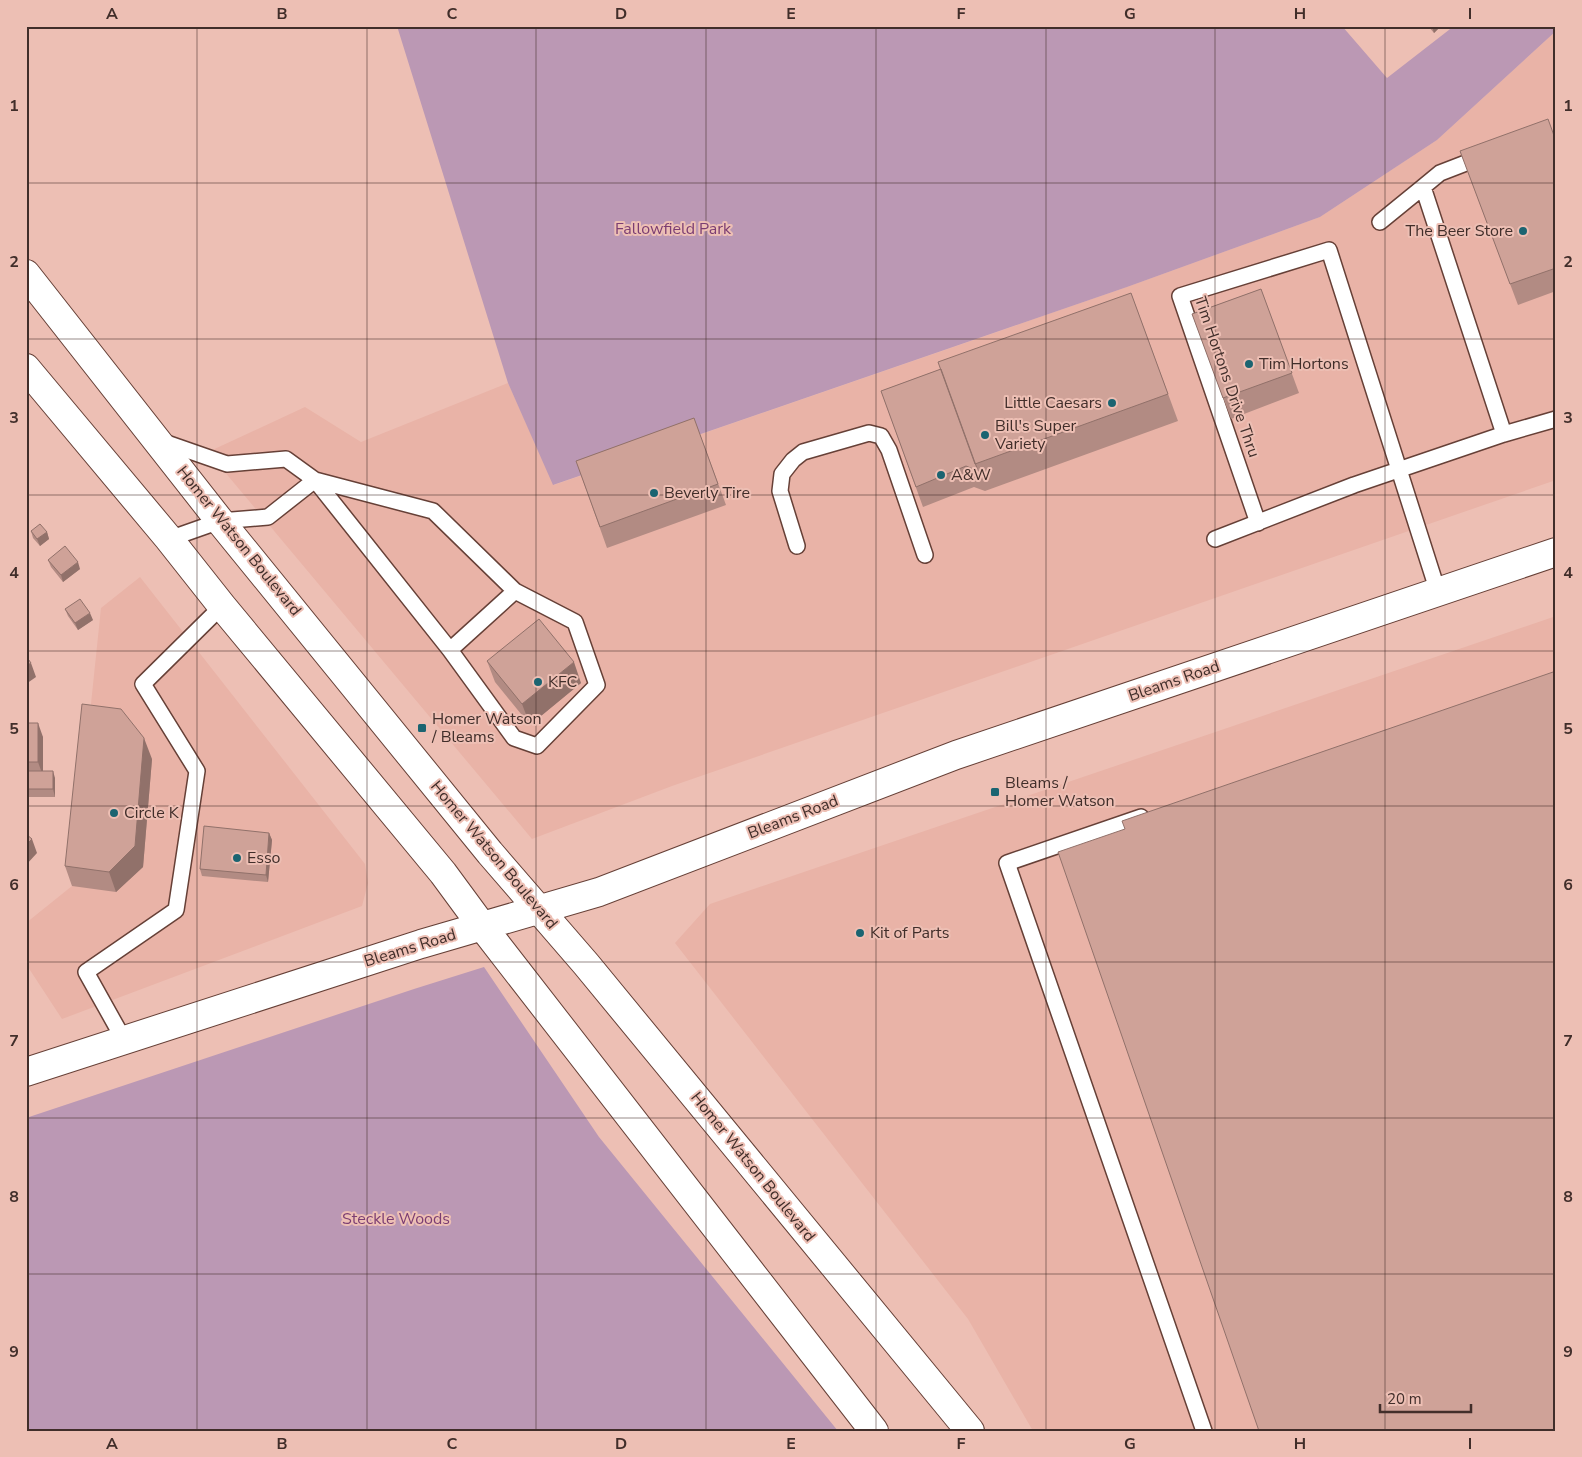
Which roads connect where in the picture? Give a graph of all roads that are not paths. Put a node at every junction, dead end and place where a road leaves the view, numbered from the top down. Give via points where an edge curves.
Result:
1 (1493, 153) edge
2 (1423, 187) junction
3 (1380, 222) dead end
4 (26, 274) edge
5 (26, 368) edge
6 (1556, 419) edge
7 (1504, 434) junction
8 (159, 440) junction
9 (1398, 470) junction
10 (315, 480) junction
11 (220, 520) junction
12 (1258, 523) junction
13 (169, 539) junction
14 (1215, 539) dead end
15 (797, 546) dead end
16 (1556, 552) edge
17 (925, 555) dead end
18 (516, 591) junction
19 (1438, 592) junction
20 (222, 606) junction
21 (450, 650) junction
22 (1156, 812) edge
23 (540, 909) junction
24 (482, 926) junction
25 (124, 1040) junction
26 (26, 1072) edge
27 (874, 1431) edge
28 (970, 1431) edge
29 (1204, 1431) edge

1 - 2 lane via 1440,173
2 - 3 lane
2 - 7 lane
4 - 8 main road, Homer Watson Boulevard
5 - 13 main road
6 - 7 lane
7 - 9 lane
8 - 10 lane via 227,464 286,459
8 - 11 main road, Homer Watson Boulevard
9 - 12 lane
9 - 12 lane, Tim Hortons Drive Thru via 1330,250 1180,296
9 - 19 lane
10 - 11 lane via 268,517
10 - 18 lane via 433,512
10 - 21 lane
11 - 13 lane
11 - 23 main road, Homer Watson Boulevard via 490,853
12 - 14 lane
13 - 20 main road
15 - 17 lane via 780,491 782,474 803,452 869,433 881,436 890,450
16 - 19 main road, Bleams Road
18 - 21 lane
18 - 21 lane via 575,622 597,685 537,746 514,738
19 - 23 main road, Bleams Road via 956,755 598,892
20 - 24 main road via 443,873
20 - 25 lane via 143,684 197,771 176,910 86,972
22 - 29 lane via 1007,863
23 - 24 main road, Bleams Road
23 - 28 main road, Homer Watson Boulevard
24 - 25 main road, Bleams Road
24 - 27 main road
25 - 26 main road, Bleams Road

